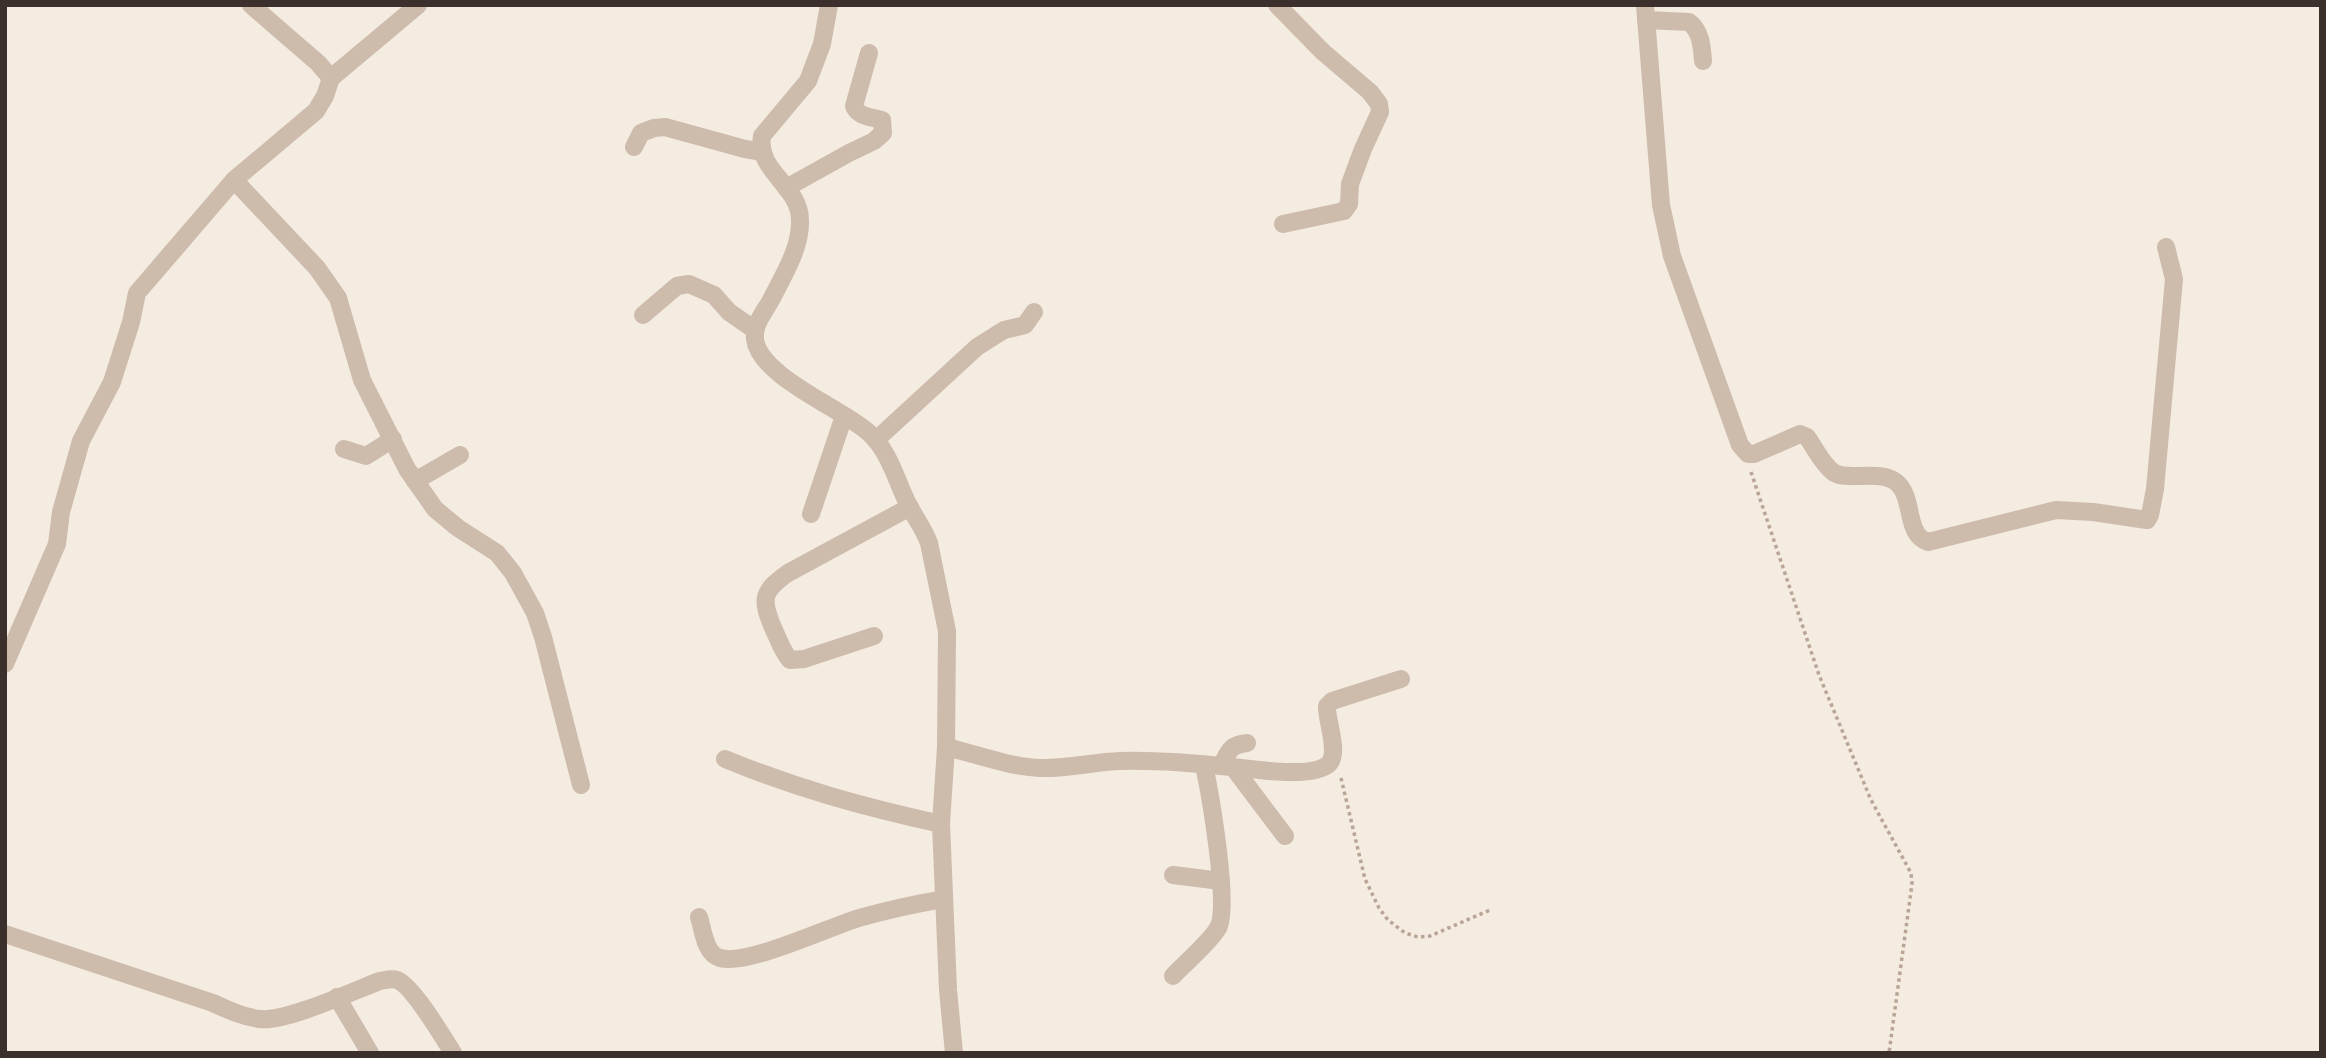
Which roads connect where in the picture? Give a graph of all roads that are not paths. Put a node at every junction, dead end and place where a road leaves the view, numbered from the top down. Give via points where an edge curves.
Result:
1 (251, 5) edge
2 (418, 5) edge
3 (829, 5) edge
4 (1278, 5) edge
5 (1646, 13) edge
6 (869, 53) dead end
7 (1703, 61) dead end
8 (331, 78) junction
9 (634, 147) dead end
10 (763, 152) junction
11 (234, 180) junction
12 (786, 188) junction
13 (1283, 224) dead end
14 (2166, 247) dead end
15 (1034, 313) dead end
16 (643, 315) dead end
17 (755, 330) junction
18 (844, 416) junction
19 (393, 439) junction
20 (876, 440) junction
21 (344, 449) dead end
22 (460, 455) dead end
23 (415, 481) junction
24 (909, 507) junction
25 (811, 514) dead end
26 (874, 636) dead end
27 (5, 664) edge
28 (1401, 679) dead end
29 (1247, 743) dead end
30 (946, 747) junction
31 (725, 759) dead end
32 (1219, 766) junction
33 (581, 785) dead end
34 (941, 824) junction
35 (1285, 836) dead end
36 (1173, 875) dead end
37 (1222, 881) junction
38 (944, 899) junction
39 (699, 917) dead end
40 (5, 934) edge
41 (1173, 976) dead end
42 (337, 997) junction
43 (370, 1053) edge
44 (453, 1053) edge
45 (954, 1053) edge

1 - 8 street
2 - 8 street
3 - 10 street via 817,63 808,81 764,132
4 - 13 street via 1376,99 1380,112 1350,184 1344,211
5 - 7 street via 1693,25
5 - 14 street via 1666,233 1744,451 1754,454 1795,435 1807,437 1834,473 1887,477 1897,483 1920,539 1928,542 2056,510 2147,520 2155,489 2174,279
6 - 12 street via 854,107 861,115 882,120 883,133
8 - 11 street via 325,96 307,121
9 - 10 street via 641,133 665,127
10 - 12 street
11 - 19 street via 317,268 338,298 362,380
11 - 27 street via 136,293 111,382 81,441 57,544
12 - 17 street via 799,211 799,236
15 - 20 street via 1025,326 1004,330 977,347
16 - 17 street via 677,286 689,285 714,295 729,313
17 - 18 street via 757,346 771,366
18 - 20 street
18 - 25 street
19 - 21 street via 366,456
19 - 23 street
20 - 24 street
22 - 23 street
23 - 33 street via 435,509 497,553 513,573 543,637
24 - 26 street via 788,573 772,584 765,601 790,660
24 - 30 street via 929,543 947,631
28 - 32 street via 1327,706 1334,753 1325,767 1294,772
29 - 32 street via 1231,749
30 - 32 street via 1040,768 1119,761
30 - 34 street
31 - 34 street via 834,799
32 - 35 street
32 - 37 street
34 - 38 street
36 - 37 street
37 - 41 street via 1219,927
38 - 39 street via 859,918 790,945 733,959 709,952
38 - 45 street
40 - 42 street via 262,1020
42 - 43 street
42 - 44 street via 380,981 400,980

